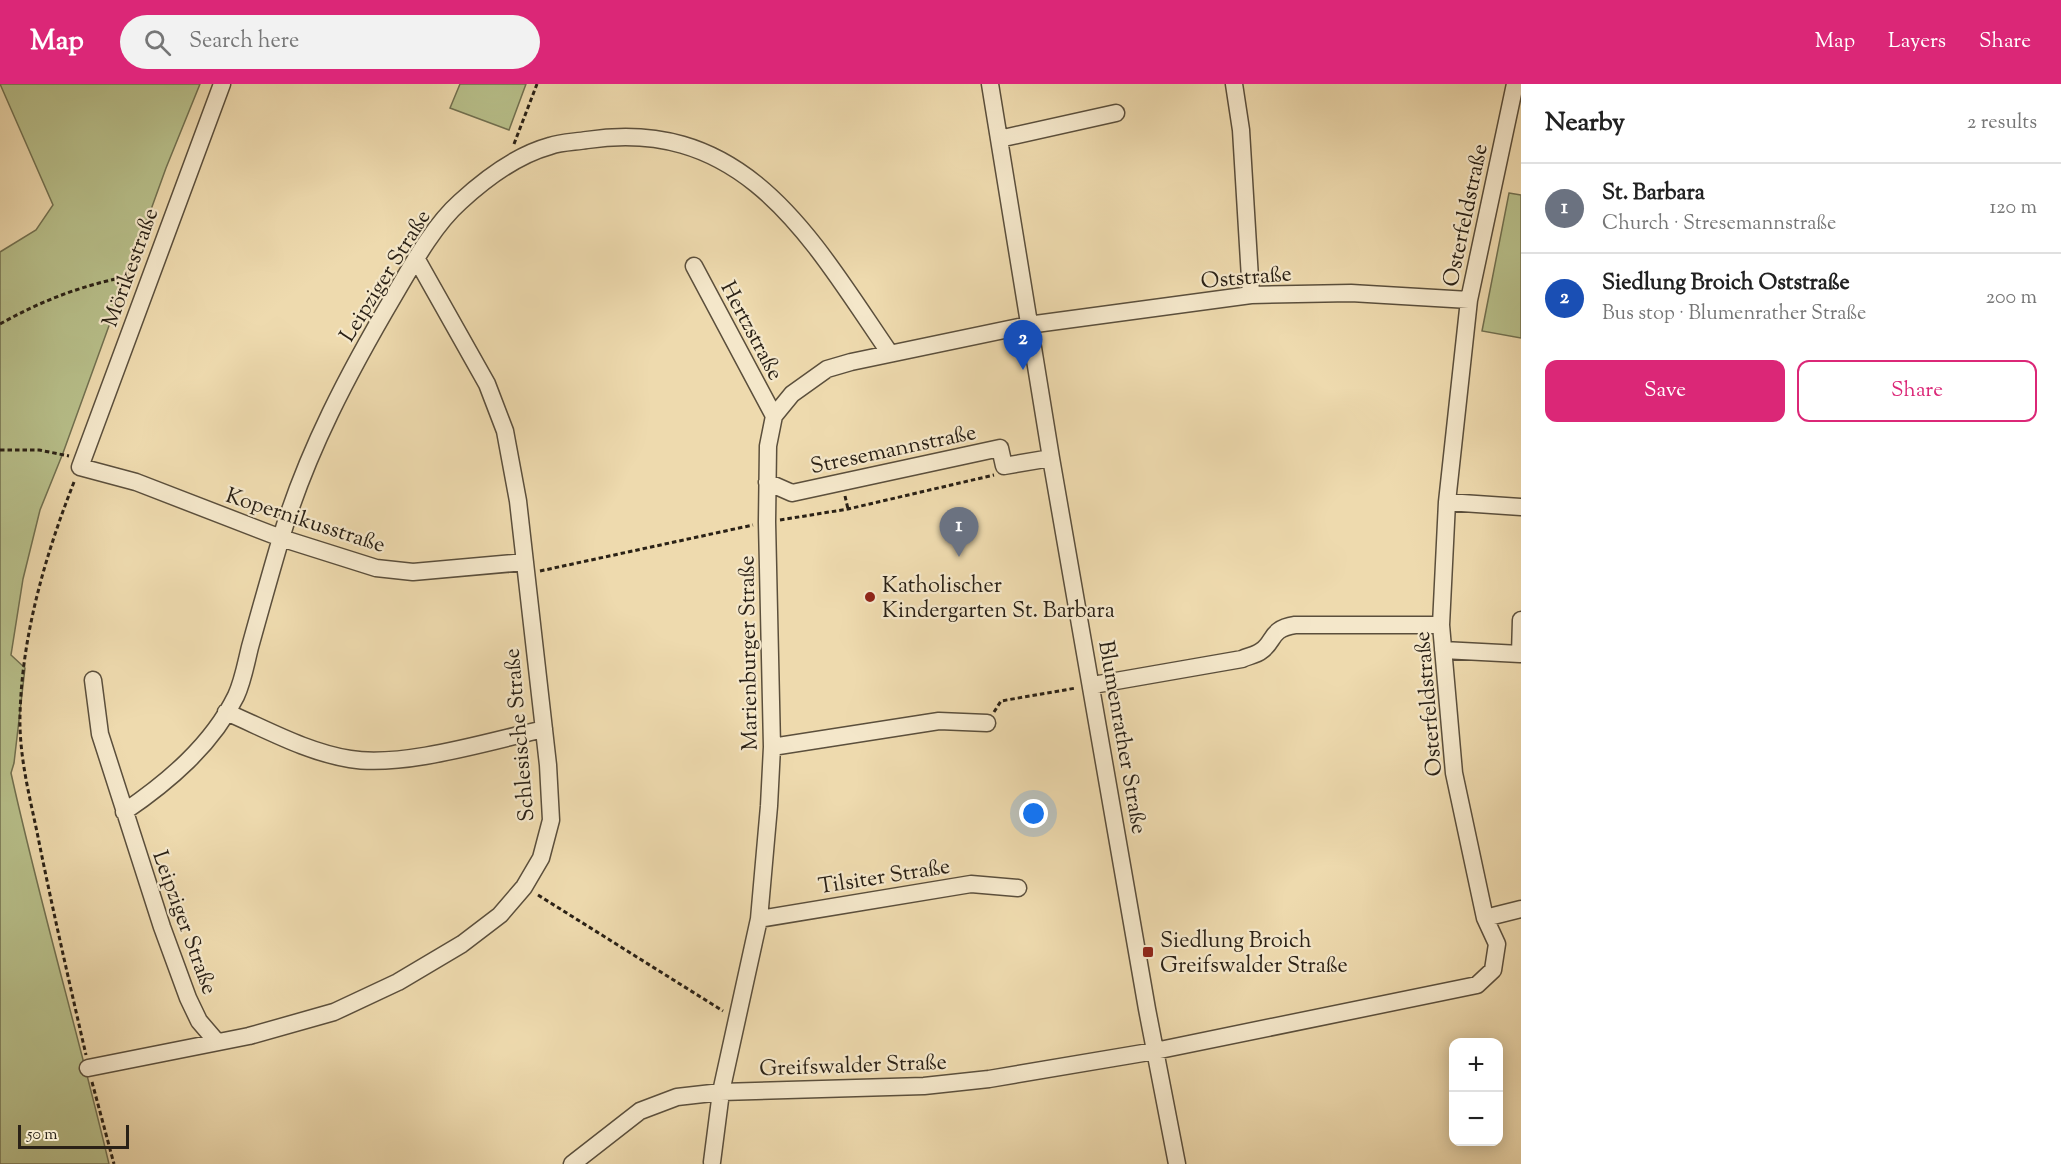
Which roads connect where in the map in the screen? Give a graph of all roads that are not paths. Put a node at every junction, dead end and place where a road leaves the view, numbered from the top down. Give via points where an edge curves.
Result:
1 (222, 84) edge
2 (990, 84) edge
3 (1234, 84) edge
4 (1515, 84) edge
5 (1116, 113) dead end
6 (999, 139) junction
7 (416, 258) junction
8 (694, 266) dead end
9 (1251, 295) junction
10 (1469, 300) junction
11 (1029, 325) junction
12 (889, 352) junction
13 (774, 416) junction
14 (1051, 458) junction
15 (82, 463) joint
16 (767, 482) junction
17 (1447, 502) junction
18 (1521, 507) edge
19 (281, 537) junction
20 (525, 562) junction
21 (1521, 620) edge
22 (1441, 625) junction
23 (1443, 650) junction
24 (93, 680) dead end
25 (1092, 685) junction
26 (226, 712) junction
27 (987, 723) road end
28 (544, 729) junction
29 (772, 747) junction
30 (124, 812) junction
31 (1018, 888) dead end
32 (1521, 909) edge
33 (1485, 918) junction
34 (759, 919) junction
35 (217, 1042) junction
36 (1155, 1051) junction
37 (88, 1068) road end
38 (721, 1092) junction
39 (712, 1162) dead end
40 (572, 1164) edge
41 (1177, 1164) edge

1 - 15 street, Mörikestraße
2 - 6 street, Blumenrather Straße
3 - 9 street via 1241,130
4 - 10 street, Osterfeldstraße
5 - 6 street
6 - 11 street, Blumenrather Straße
7 - 12 street, Leipziger Straße via 458,204 505,166 549,146 613,136 666,140 710,155 762,186 806,232
7 - 19 street, Leipziger Straße via 324,422
7 - 20 street, Schlesische Straße via 486,384 505,431
8 - 13 street, Hertzstraße
9 - 10 street, Oststraße via 1351,293
9 - 11 street, Oststraße
10 - 17 street, Osterfeldstraße
11 - 12 street, Marienburger Straße
11 - 14 street, Blumenrather Straße
12 - 13 street, Marienburger Straße via 827,369 792,394
13 - 16 street, Marienburger Straße
14 - 16 street, Stresemannstraße via 1004,466 1000,448 792,493
14 - 25 street, Blumenrather Straße
15 - 19 street, Kopernikusstraße
16 - 29 street, Marienburger Straße
17 - 18 street
17 - 22 street, Osterfeldstraße
19 - 20 street, Kopernikusstraße via 376,568 413,572
19 - 26 street, Leipziger Straße via 237,694
20 - 28 street, Schlesische Straße
21 - 23 street via 1520,654
22 - 23 street, Osterfeldstraße
22 - 25 street via 1285,626 1271,636 1263,650 1242,659
23 - 33 street, Osterfeldstraße via 1454,773
24 - 30 street, Leipziger Straße via 100,734
25 - 36 street, Blumenrather Straße
26 - 28 street via 313,751 380,762
26 - 30 street, Leipziger Straße via 202,745 164,785
27 - 29 street via 939,721
28 - 35 street, Schlesische Straße via 551,820 541,858 524,887 500,915 462,944 398,982 334,1012 288,1027
29 - 34 street, Marienburger Straße
30 - 35 street, Leipziger Straße via 188,998 199,1021
31 - 34 street, Tilsiter Straße via 971,884
32 - 33 street
33 - 36 street, Osterfeldstraße via 1497,944 1494,970 1477,985
34 - 38 street, Marienburger Straße
35 - 37 street, Schlesische Straße
36 - 38 street, Greifswalder Straße via 924,1086
36 - 41 street, Blumenrather Straße
38 - 39 street, Marienburger Straße
38 - 40 street, Greifswalder Straße via 677,1097 640,1111

